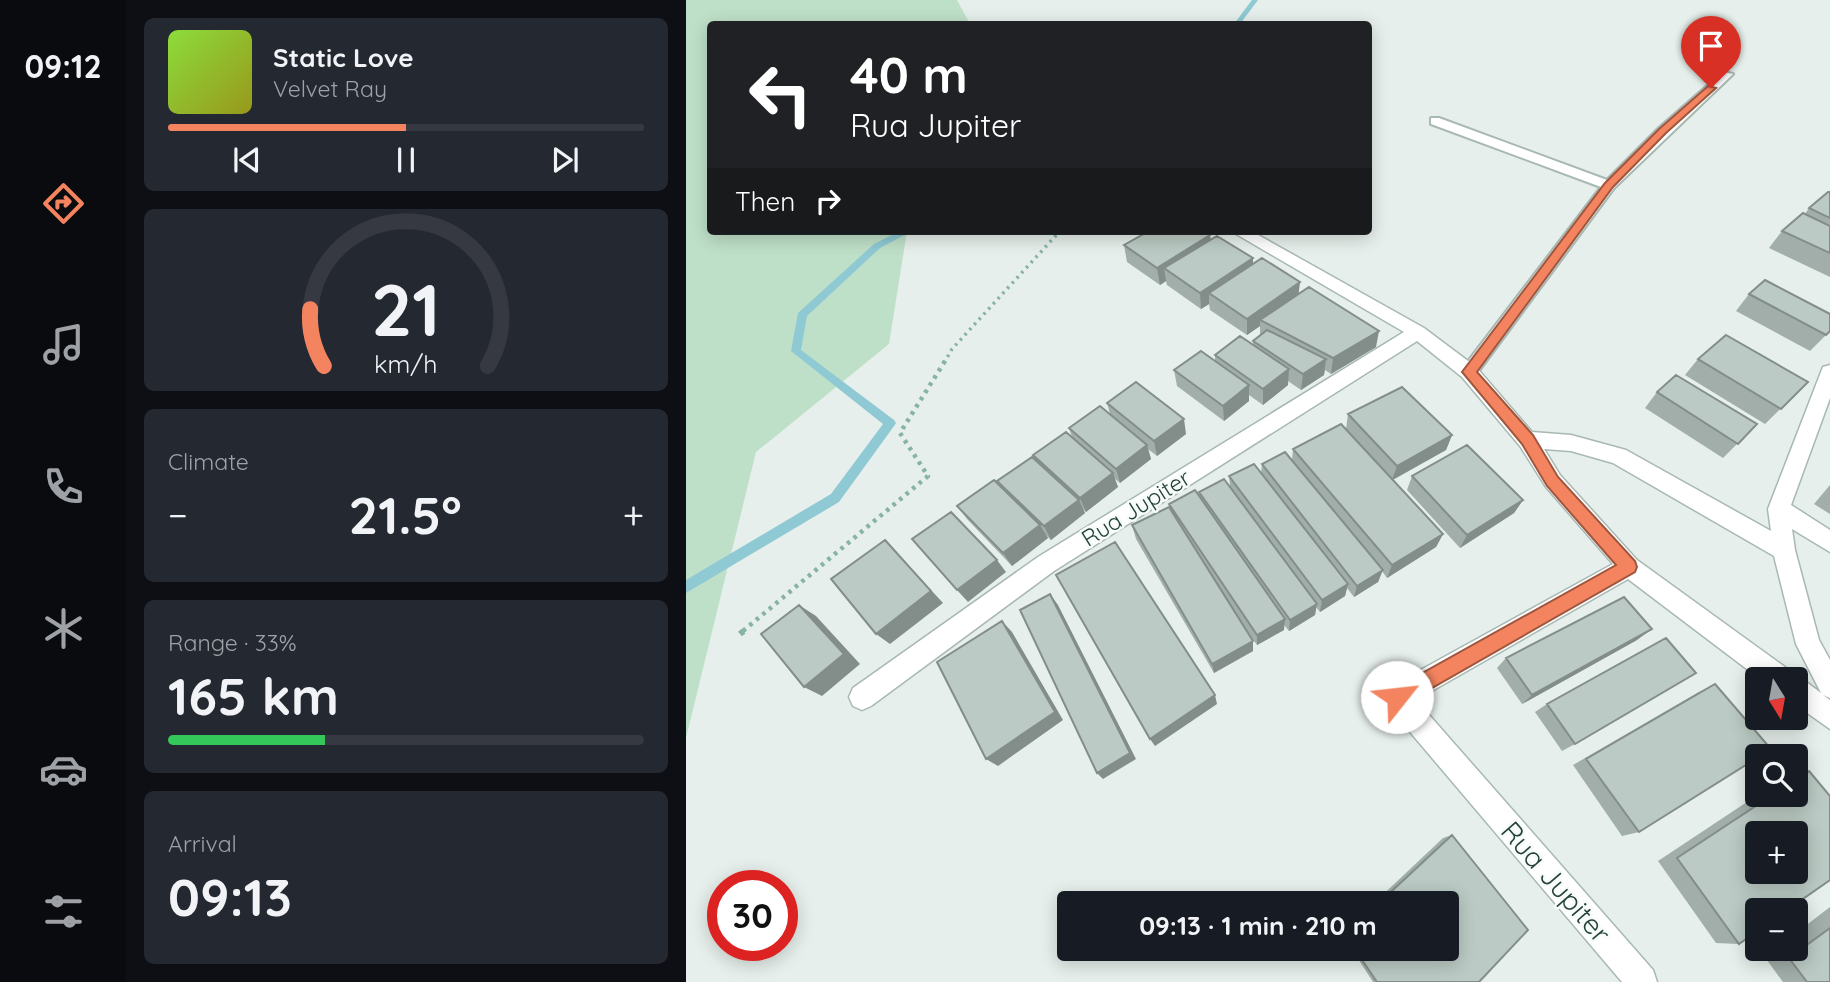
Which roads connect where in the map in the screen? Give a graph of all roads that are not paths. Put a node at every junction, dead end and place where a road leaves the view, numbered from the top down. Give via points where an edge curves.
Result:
1 (1727, 74) dead end
2 (1435, 121) dead end
3 (1609, 185) junction
4 (1246, 235) edge
5 (1418, 332) junction
6 (1469, 372) junction
7 (1830, 372) edge
8 (1527, 440) junction
9 (1779, 509) junction
10 (1830, 542) edge
11 (1784, 550) junction
12 (1629, 567) junction
13 (1764, 667) edge
14 (1830, 685) edge
15 (862, 697) dead end
16 (1808, 699) edge
17 (1830, 716) edge
18 (1642, 981) edge

1 - 3 lane
2 - 3 lane
3 - 6 lane
4 - 5 street
5 - 6 street
5 - 15 street, Rua Jupiter via 1046,564
6 - 8 street
7 - 9 street
8 - 11 street via 1571,443 1619,456
8 - 12 street via 1553,481
9 - 10 street
9 - 11 street
11 - 14 street via 1808,644
12 - 13 street
12 - 18 street, Rua Jupiter via 1397,697
16 - 17 street

